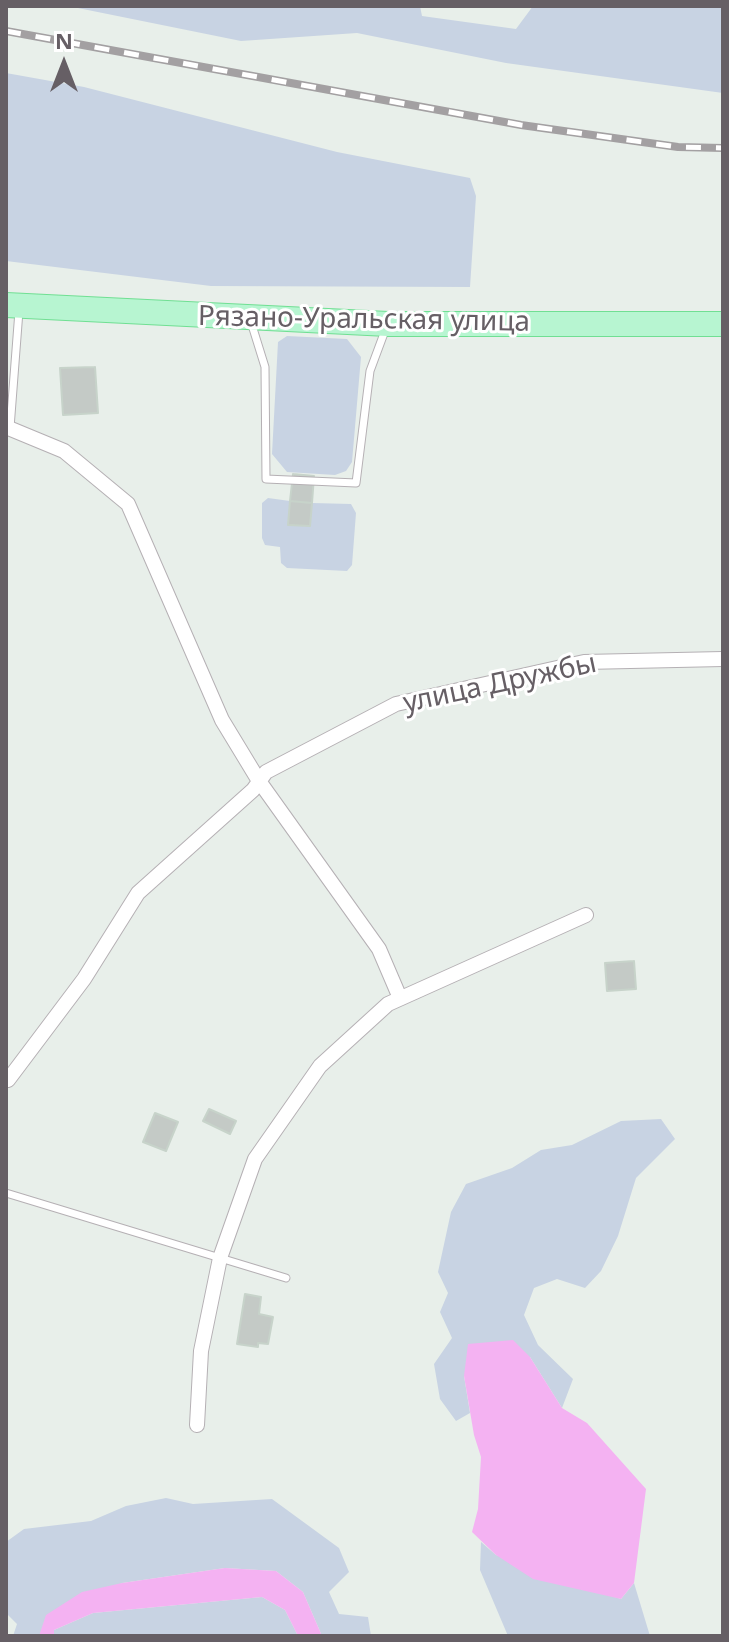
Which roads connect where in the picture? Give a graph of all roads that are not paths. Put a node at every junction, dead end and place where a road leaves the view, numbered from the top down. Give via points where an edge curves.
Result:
1 (13, 306) edge
2 (251, 320) junction
3 (388, 324) junction
4 (723, 324) edge
5 (8, 427) edge
6 (723, 659) edge
7 (259, 781) junction
8 (586, 915) dead end
9 (400, 998) junction
10 (7, 1083) edge
11 (6, 1193) edge
12 (220, 1258) junction
13 (286, 1278) dead end
14 (197, 1425) dead end

1 - 2 main road, Рязано-Уральская улица
1 - 5 lane
2 - 3 main road, Рязано-Уральская улица
2 - 3 lane via 265,367 266,479 356,483 370,371
3 - 4 main road, Рязано-Уральская улица
5 - 7 street via 64,451 128,504 222,720
6 - 7 street, улица Дружбы via 584,662 396,704 266,772
7 - 9 street via 379,949
7 - 10 street, улица Дружбы via 138,893 84,979
8 - 9 street
9 - 12 street via 320,1066 271,1135 255,1159
11 - 12 lane
12 - 13 lane
12 - 14 street via 201,1351

